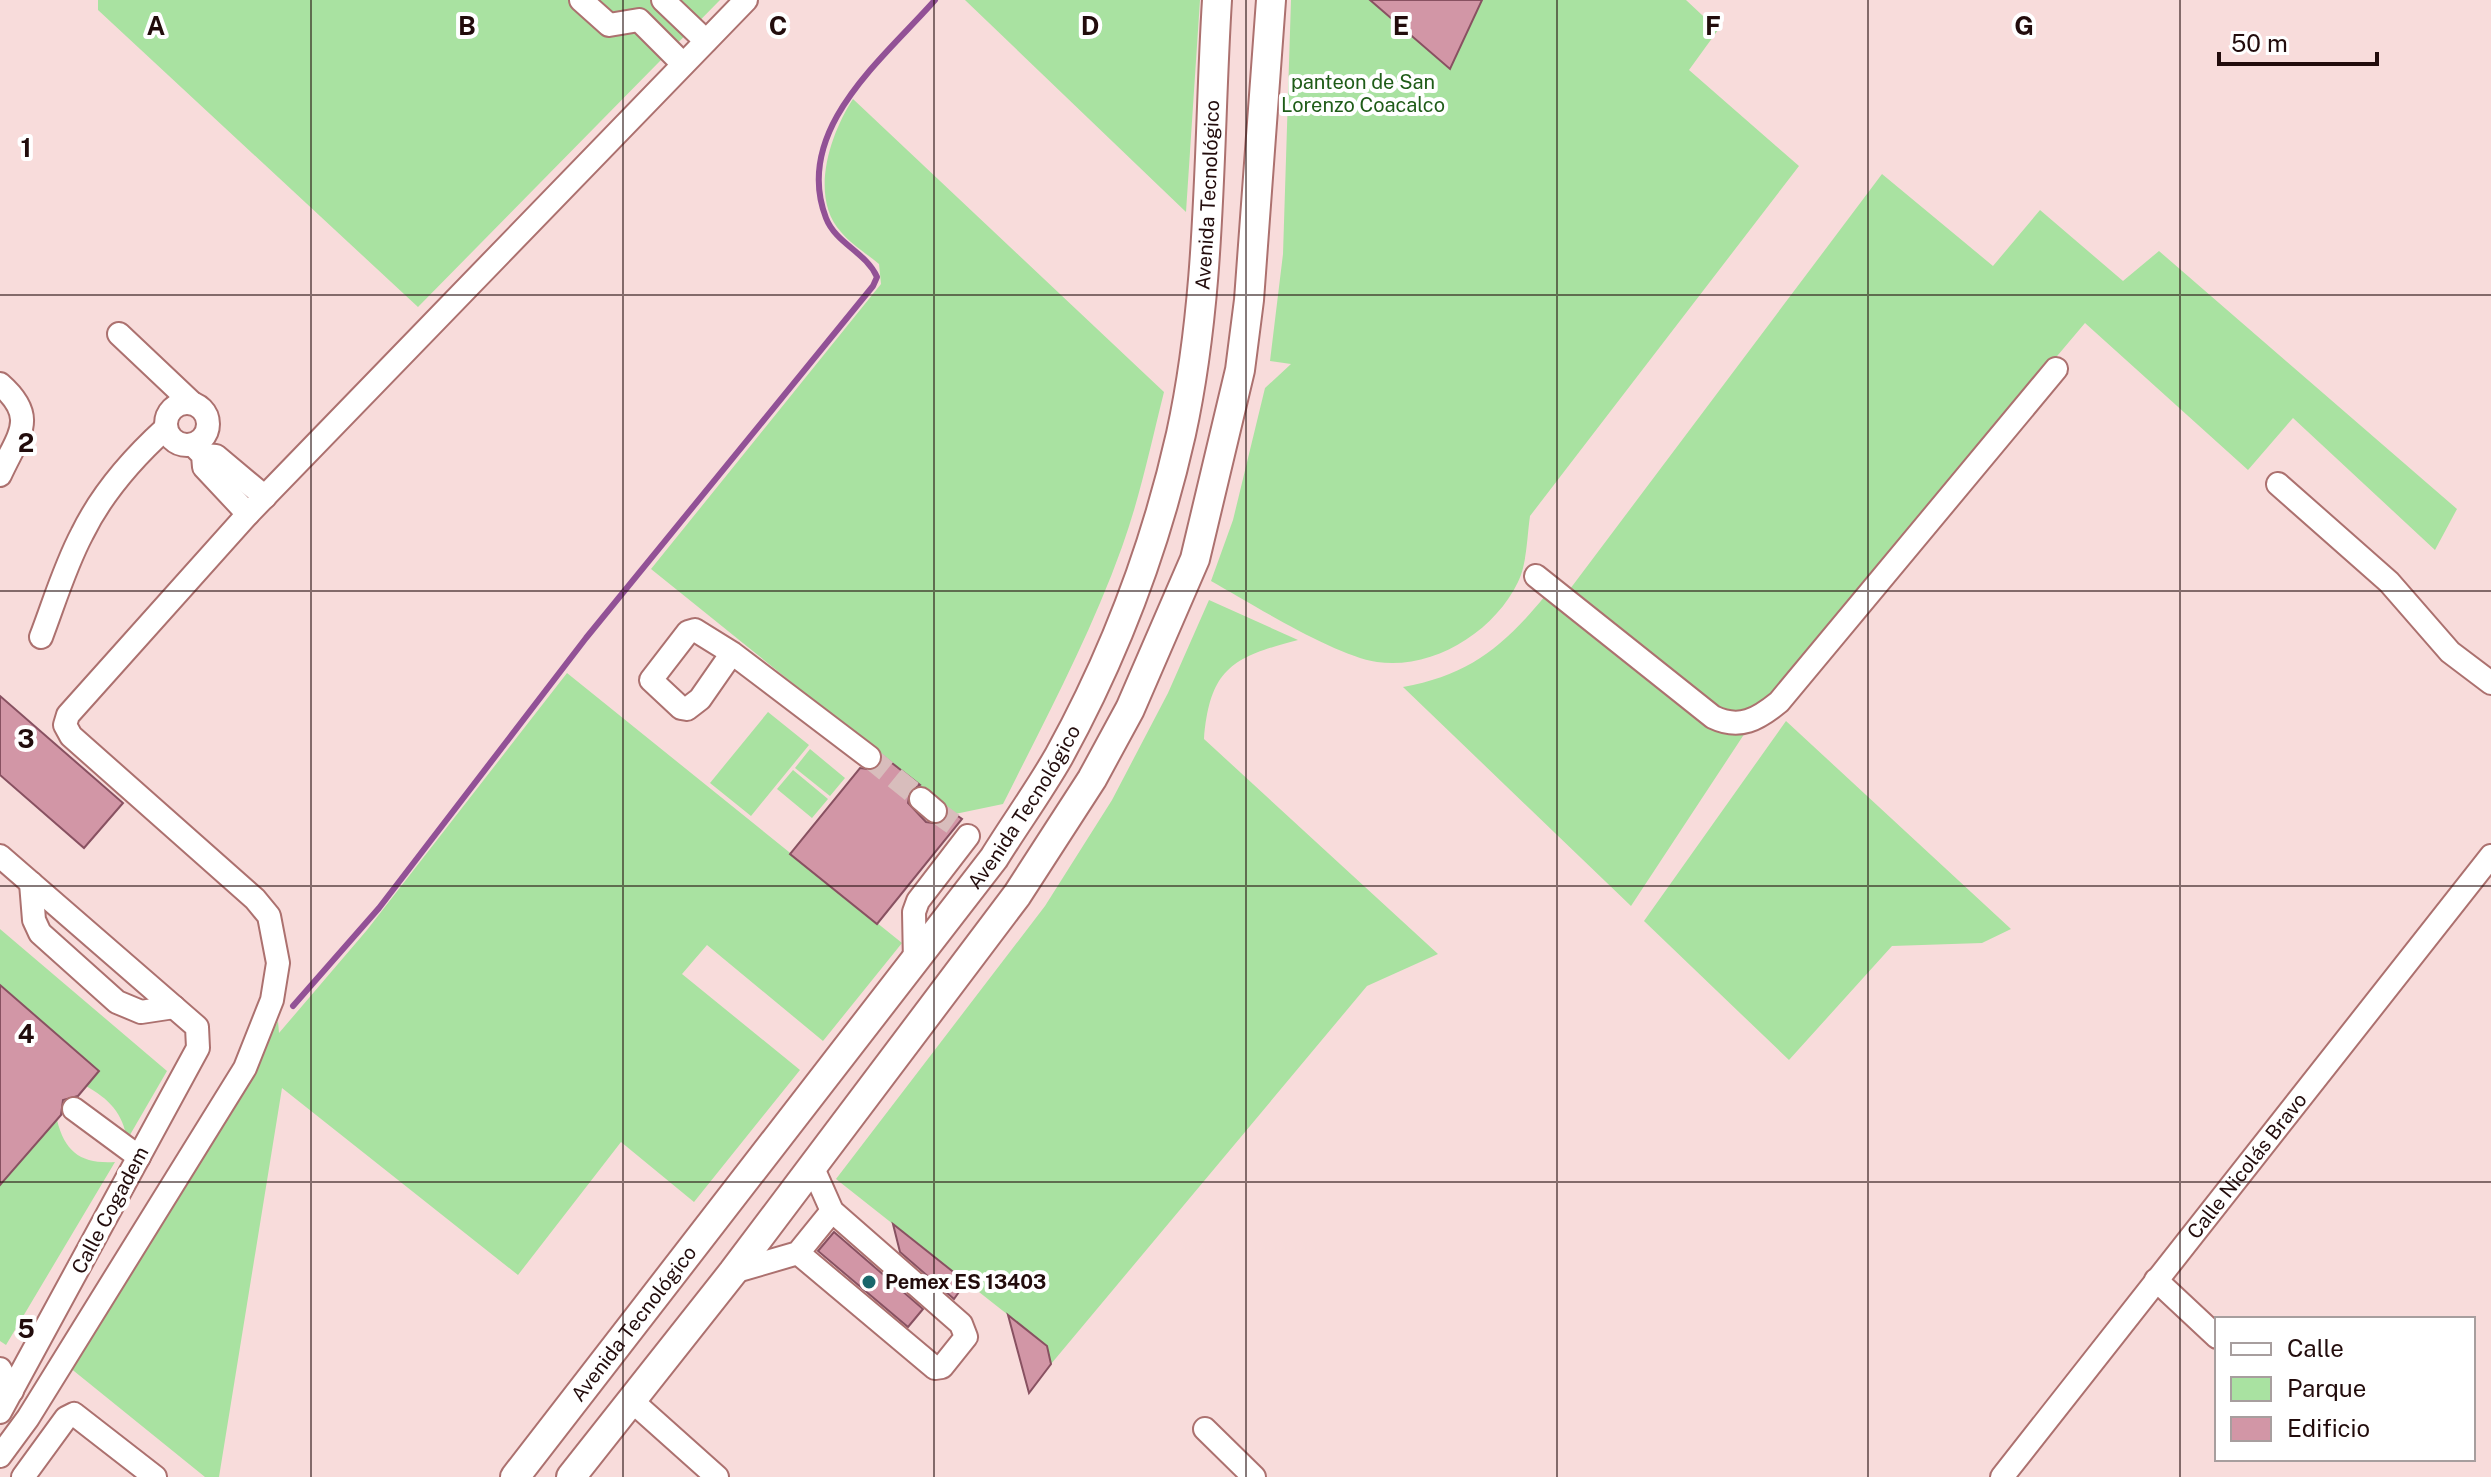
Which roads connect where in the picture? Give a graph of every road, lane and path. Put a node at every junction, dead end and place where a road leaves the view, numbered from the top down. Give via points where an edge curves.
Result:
1 (581, 0) edge
2 (663, 0) edge
3 (746, 0) edge
4 (1271, 0) edge
5 (1219, 5) edge
6 (706, 41) junction
7 (683, 64) junction
8 (119, 334) dead end
9 (2056, 369) dead end
10 (0, 384) edge
11 (192, 403) junction
12 (166, 428) junction
13 (198, 450) junction
14 (0, 475) edge
15 (2278, 484) dead end
16 (265, 497) junction
17 (248, 514) junction
18 (1536, 576) dead end
19 (41, 637) dead end
20 (732, 653) dead end
21 (2491, 683) edge
22 (869, 757) tunnel mouth
23 (0, 856) edge
24 (2491, 856) edge
25 (994, 858) junction
26 (31, 883) junction
27 (915, 963) junction
28 (174, 1007) junction
29 (74, 1109) dead end
30 (139, 1157) junction
31 (812, 1166) junction
32 (832, 1211) junction
33 (798, 1253) junction
34 (733, 1272) junction
35 (2156, 1280) junction
36 (2215, 1335) edge
37 (0, 1369) edge
38 (12, 1391) junction
39 (632, 1401) junction
40 (0, 1412) edge
41 (1205, 1429) dead end
42 (0, 1456) edge
43 (23, 1477) edge
44 (155, 1477) edge
45 (515, 1477) edge
46 (571, 1477) edge
47 (717, 1477) edge
48 (1254, 1477) edge
49 (2002, 1477) edge

1 - 7 street via 609,25 639,20
2 - 6 street
3 - 6 street
4 - 31 main road via 1240,370 1189,578 1130,709 1056,838
5 - 25 main road, Avenida Tecnológico via 1200,303 1181,432 1125,614 1059,756
6 - 7 street
7 - 16 street
8 - 11 street
9 - 18 street via 1779,702 1749,722 1734,724 1713,717
10 - 14 street via 18,400 23,413
11 - 12 street via 176,406
11 - 13 street via 208,418
12 - 13 street via 171,439
12 - 19 street via 143,450 81,534
13 - 16 street via 216,456
13 - 17 street via 204,467
15 - 21 street via 2389,582 2450,652
16 - 17 street
17 - 42 street via 68,715 65,725 269,916 278,963 272,1000 245,1068 220,1110
20 - 22 street
23 - 26 street
24 - 35 street, Calle Nicolás Bravo
25 - 27 main road, Avenida Tecnológico
25 - 27 street via 962,831 914,912
26 - 28 street
26 - 28 street via 40,933 117,1002 141,1012
27 - 45 main road, Avenida Tecnológico
28 - 30 street, Calle Cogadem via 197,1027 198,1048
29 - 30 street
30 - 38 street, Calle Cogadem
31 - 32 street
31 - 34 main road
32 - 33 street
32 - 33 street via 961,1324 966,1337 942,1367 935,1368
33 - 34 street
34 - 39 main road
35 - 36 street
35 - 49 street, Calle Nicolás Bravo
37 - 38 street
38 - 40 street, Calle Cogadem
39 - 46 main road
39 - 47 street
41 - 48 street
43 - 44 street via 74,1414

